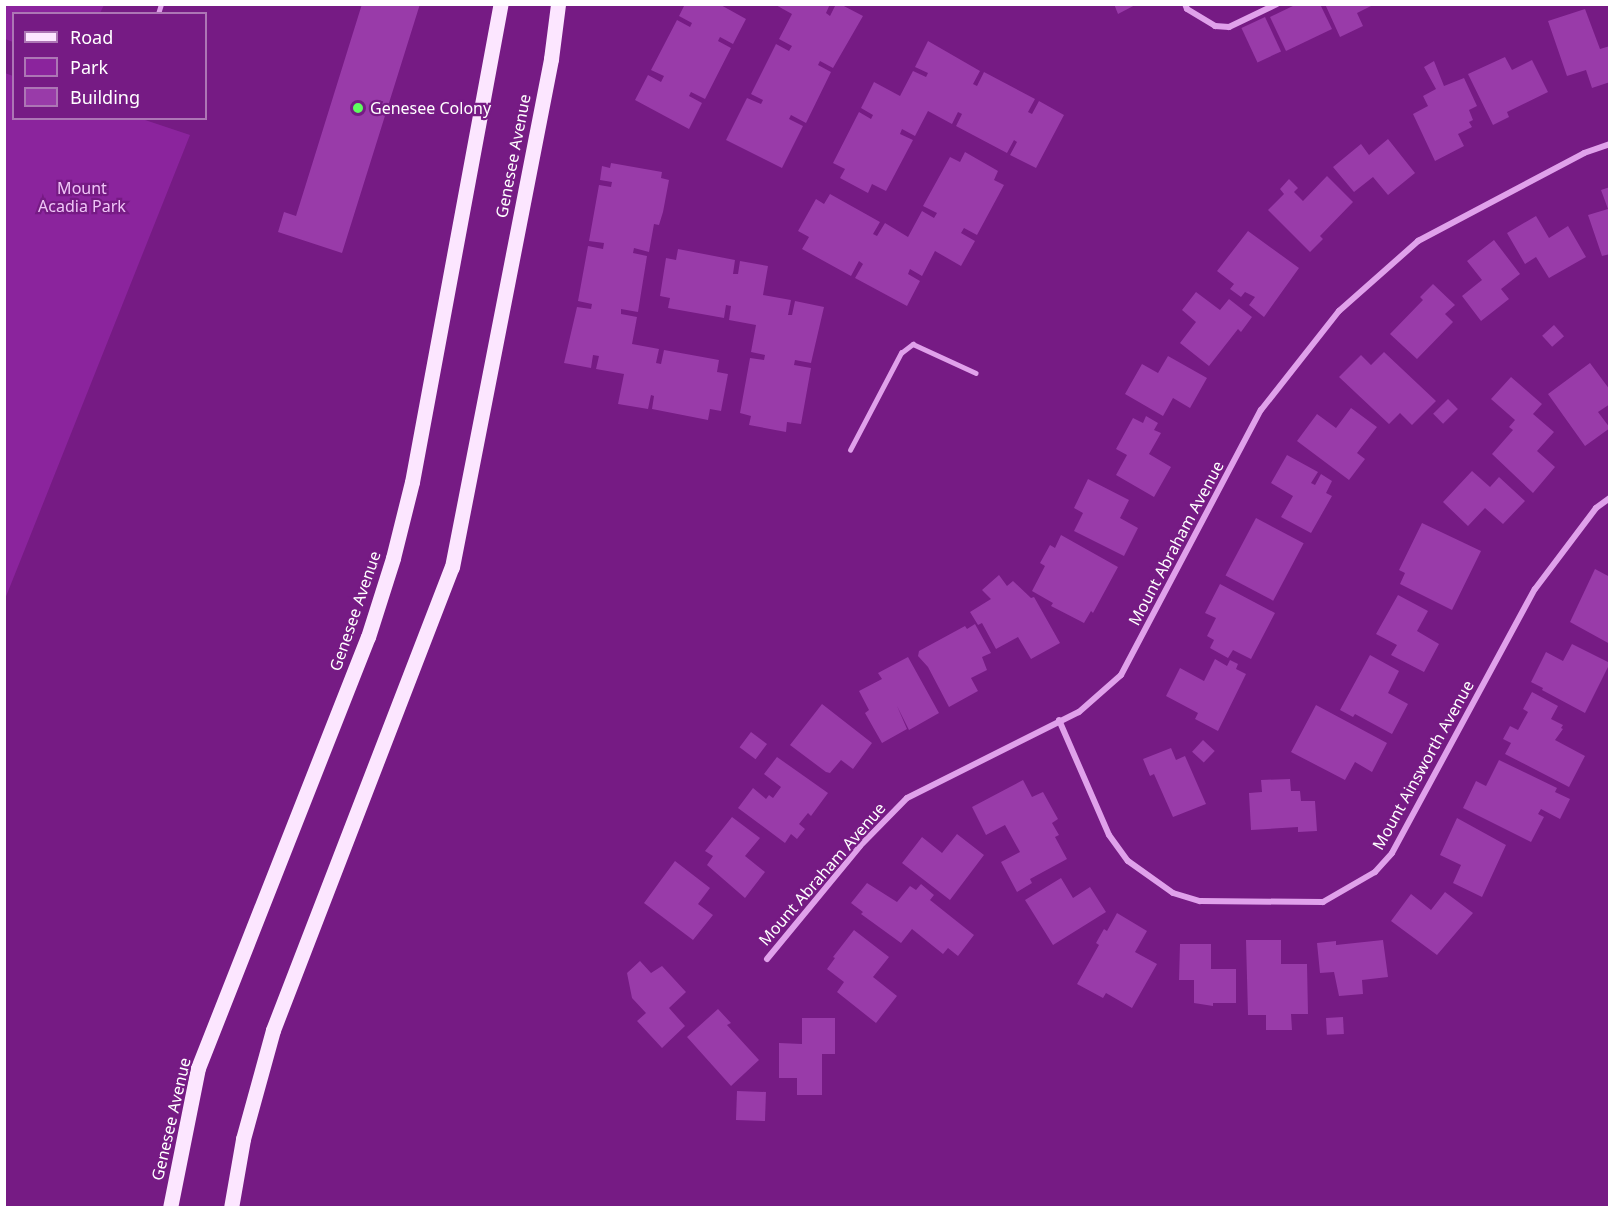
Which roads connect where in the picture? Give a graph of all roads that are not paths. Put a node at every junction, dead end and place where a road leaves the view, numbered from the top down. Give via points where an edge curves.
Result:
1 (501, 4) edge
2 (558, 4) edge
3 (1185, 4) edge
4 (1277, 4) edge
5 (1610, 144) edge
6 (975, 373) dead end
7 (850, 450) dead end
8 (1610, 498) edge
9 (1059, 720) junction
10 (767, 959) dead end
11 (170, 1208) edge
12 (231, 1208) edge

1 - 11 main road, Genesee Avenue via 412,482 393,558 368,637 198,1068
2 - 12 main road, Genesee Avenue via 452,567 273,1030 243,1139
3 - 4 street via 1215,26 1228,27
5 - 9 street, Mount Abraham Avenue via 1584,153 1418,241 1339,311 1261,410 1121,675 1079,712
6 - 7 lane via 913,345 901,353
8 - 9 street, Mount Ainsworth Avenue via 1596,508 1535,589 1392,854 1375,872 1323,902 1200,901 1173,893 1128,861 1109,836
9 - 10 street, Mount Abraham Avenue via 907,798 860,846

